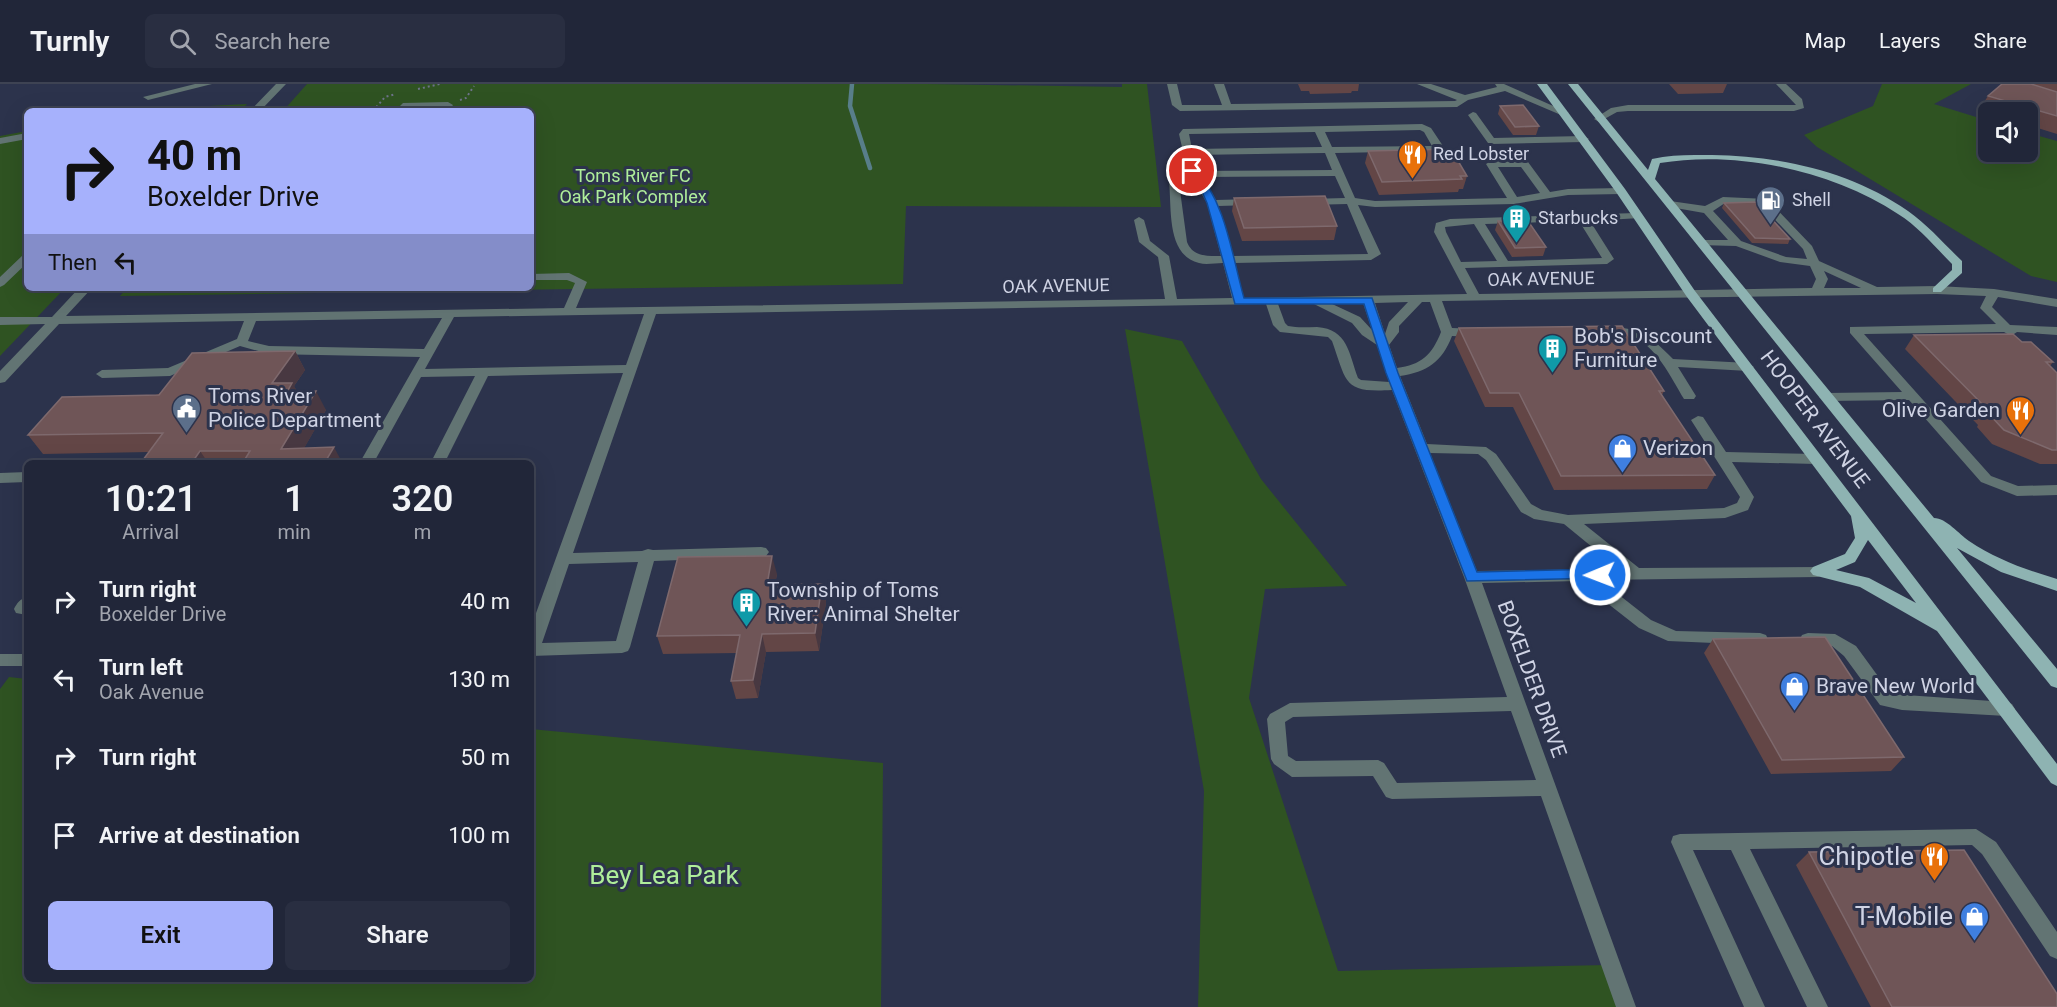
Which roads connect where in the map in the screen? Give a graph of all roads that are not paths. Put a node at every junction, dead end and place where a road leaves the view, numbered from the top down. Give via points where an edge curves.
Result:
1 (207, 84) edge
2 (281, 84) edge
3 (1172, 84) edge
4 (1219, 84) edge
5 (1422, 84) edge
6 (1542, 84) edge
7 (1573, 84) edge
8 (1781, 84) edge
9 (1501, 86) edge
10 (148, 97) dead end
11 (1465, 98) junction
12 (258, 108) edge
13 (402, 108) edge
14 (446, 108) edge
15 (1228, 108) junction
16 (1564, 113) junction
17 (1473, 115) dead end
18 (1599, 118) junction
19 (1318, 129) junction
20 (24, 137) edge
21 (1584, 139) junction
22 (0, 141) edge
23 (1328, 150) junction
24 (1188, 152) junction
25 (1338, 173) junction
26 (1195, 174) junction
27 (1650, 179) junction
28 (1621, 191) junction
29 (1548, 195) junction
30 (1351, 201) junction
31 (1514, 201) junction
32 (1270, 202) edge
33 (1293, 202) edge
34 (1212, 203) junction
35 (1670, 204) junction
36 (1707, 210) junction
37 (1636, 216) junction
38 (1583, 219) junction
39 (1139, 220) dead end
40 (1478, 222) junction
41 (1702, 243) junction
42 (1737, 243) junction
43 (24, 260) edge
44 (1228, 260) junction
45 (1815, 262) junction
46 (1459, 265) junction
47 (1505, 265) junction
48 (534, 277) edge
49 (0, 283) edge
50 (1937, 290) junction
51 (83, 291) edge
52 (1817, 291) junction
53 (1878, 291) junction
54 (1742, 292) junction
55 (1994, 293) junction
56 (1691, 294) junction
57 (1476, 298) junction
58 (1418, 299) junction
59 (1435, 299) junction
60 (1368, 300) junction
61 (1271, 301) junction
62 (1315, 301) junction
63 (1239, 302) junction
64 (1172, 303) junction
65 (2057, 303) edge
66 (651, 312) junction
67 (568, 313) junction
68 (449, 315) junction
69 (251, 318) junction
70 (0, 321) edge
71 (54, 322) junction
72 (2007, 328) junction
73 (1591, 331) edge
74 (2057, 331) edge
75 (1447, 332) junction
76 (1496, 333) edge
77 (242, 340) junction
78 (2023, 343) edge
79 (1383, 344) junction
80 (428, 353) junction
81 (1669, 363) junction
82 (1748, 367) junction
83 (631, 369) junction
84 (483, 372) junction
85 (417, 373) junction
86 (102, 374) dead end
87 (0, 379) edge
88 (1395, 380) junction
89 (1689, 396) dead end
90 (1912, 396) junction
91 (1826, 397) junction
92 (1698, 420) dead end
93 (1421, 448) junction
94 (1722, 457) junction
95 (1816, 459) junction
96 (368, 460) edge
97 (439, 460) edge
98 (23, 477) edge
99 (0, 478) edge
100 (0, 486) edge
101 (2057, 490) edge
102 (1910, 502) junction
103 (1857, 513) junction
104 (1568, 520) junction
105 (761, 552) dead end
106 (648, 554) junction
107 (564, 559) junction
108 (1818, 571) junction
109 (1636, 574) junction
110 (1582, 575) junction
111 (1472, 577) junction
112 (2057, 585) edge
113 (1949, 633) junction
114 (534, 642) edge
115 (534, 650) edge
116 (0, 660) edge
117 (24, 660) edge
118 (2057, 681) edge
119 (1517, 704) junction
120 (2006, 709) junction
121 (2057, 760) edge
122 (2057, 778) edge
123 (1548, 788) junction
124 (1737, 842) junction
125 (2057, 949) edge
126 (1626, 1007) edge
127 (1755, 1007) edge
128 (1818, 1007) edge

1 - 10 street
2 - 12 street
3 - 15 street via 1180,108
4 - 15 street
5 - 11 street
6 - 16 main road, HOOPER AVENUE
7 - 18 main road, HOOPER AVENUE
8 - 18 street via 1801,106 1614,110
9 - 11 street
9 - 16 street
11 - 15 street via 1457,104
13 - 14 street via 448,105
16 - 21 main road, HOOPER AVENUE
17 - 21 street via 1491,141
18 - 27 main road, HOOPER AVENUE
19 - 23 street
19 - 23 street via 1422,127 1438,146
19 - 24 street via 1186,131
20 - 22 street
21 - 28 main road, HOOPER AVENUE
23 - 24 street
23 - 25 street
24 - 26 street
25 - 26 street
25 - 30 street
26 - 34 street
26 - 44 street via 1174,182 1185,251 1194,258
27 - 35 main road, HOOPER AVENUE
27 - 50 main road via 1656,161 1668,158 1740,157 1830,175 1906,214 1958,262 1958,271
28 - 29 street
28 - 37 main road, HOOPER AVENUE
29 - 31 street
29 - 31 street via 1524,164 1491,164
30 - 31 street
30 - 33 street
30 - 44 street via 1375,254 1371,257
32 - 34 street
34 - 44 street
35 - 36 street
35 - 41 main road, HOOPER AVENUE
36 - 42 street
36 - 45 street via 1723,200 1763,201 1808,248
37 - 38 street
37 - 56 main road, HOOPER AVENUE
38 - 40 street
38 - 47 street via 1608,259 1595,263
39 - 64 street via 1145,242 1163,256
40 - 46 street via 1440,225 1440,232
40 - 47 street
41 - 42 street
41 - 54 main road, HOOPER AVENUE
42 - 45 street via 1784,260
43 - 49 street
44 - 63 street
45 - 52 street via 1822,279
45 - 53 street
46 - 47 street
46 - 57 street
48 - 67 street via 569,276 581,282
50 - 53 street, OAK AVENUE
50 - 55 street, OAK AVENUE
51 - 71 street
52 - 53 street, OAK AVENUE
52 - 54 street, OAK AVENUE
54 - 56 street, OAK AVENUE
54 - 91 main road, HOOPER AVENUE
55 - 65 street, OAK AVENUE
55 - 72 street via 1986,308
56 - 57 street, OAK AVENUE
56 - 82 main road, HOOPER AVENUE
57 - 59 street, OAK AVENUE
58 - 59 street, OAK AVENUE
58 - 60 street, OAK AVENUE
58 - 79 street
59 - 75 street
60 - 62 street, OAK AVENUE
60 - 79 street, BOXELDER DRIVE
61 - 62 street, OAK AVENUE
61 - 63 street, OAK AVENUE
61 - 88 street via 1284,329 1327,332 1338,340 1356,384
62 - 79 street via 1356,320
63 - 64 street, OAK AVENUE
64 - 66 street, OAK AVENUE
66 - 67 street, OAK AVENUE
66 - 83 street
67 - 68 street, OAK AVENUE
68 - 69 street, OAK AVENUE
68 - 80 street
69 - 71 street, OAK AVENUE
69 - 77 street
70 - 71 street, OAK AVENUE
71 - 87 street
72 - 74 street
72 - 78 street
72 - 90 street via 1854,330
73 - 81 street via 1627,330 1641,334
75 - 76 street
75 - 88 street via 1440,350 1418,369
77 - 80 street via 246,346 269,350
77 - 86 street via 170,372
79 - 88 street, BOXELDER DRIVE
80 - 85 street
81 - 82 street
81 - 89 street
82 - 95 main road, HOOPER AVENUE
83 - 84 street
83 - 107 street
84 - 85 street
84 - 97 street
85 - 96 street
88 - 93 street, BOXELDER DRIVE
90 - 91 street
90 - 101 street via 1986,479 2017,491
91 - 102 main road, HOOPER AVENUE
92 - 94 street
93 - 104 street via 1481,450 1526,508 1539,515
93 - 111 street, BOXELDER DRIVE
94 - 95 street
94 - 104 street via 1747,497 1743,506 1725,513
95 - 103 main road, HOOPER AVENUE
98 - 99 street
98 - 100 street
102 - 112 main road via 1966,548 2018,574
102 - 118 main road, HOOPER AVENUE
103 - 108 main road via 1862,538 1850,558
103 - 113 main road, HOOPER AVENUE
104 - 109 street
105 - 106 street
106 - 107 street
106 - 115 street via 621,647
107 - 114 street
108 - 109 street
108 - 113 main road via 1864,582
109 - 110 street
110 - 111 street
110 - 120 street via 1645,624 1674,637 1835,640 1850,651 1886,700
111 - 119 street, BOXELDER DRIVE
113 - 120 main road, HOOPER AVENUE
116 - 117 street
119 - 123 street, BOXELDER DRIVE
119 - 123 street via 1290,710 1276,719 1280,759 1292,769 1378,768 1392,791
120 - 121 main road
120 - 122 main road, HOOPER AVENUE
123 - 126 street, BOXELDER DRIVE
124 - 125 street via 1976,837 1989,848
124 - 127 street via 1680,842
124 - 128 street

